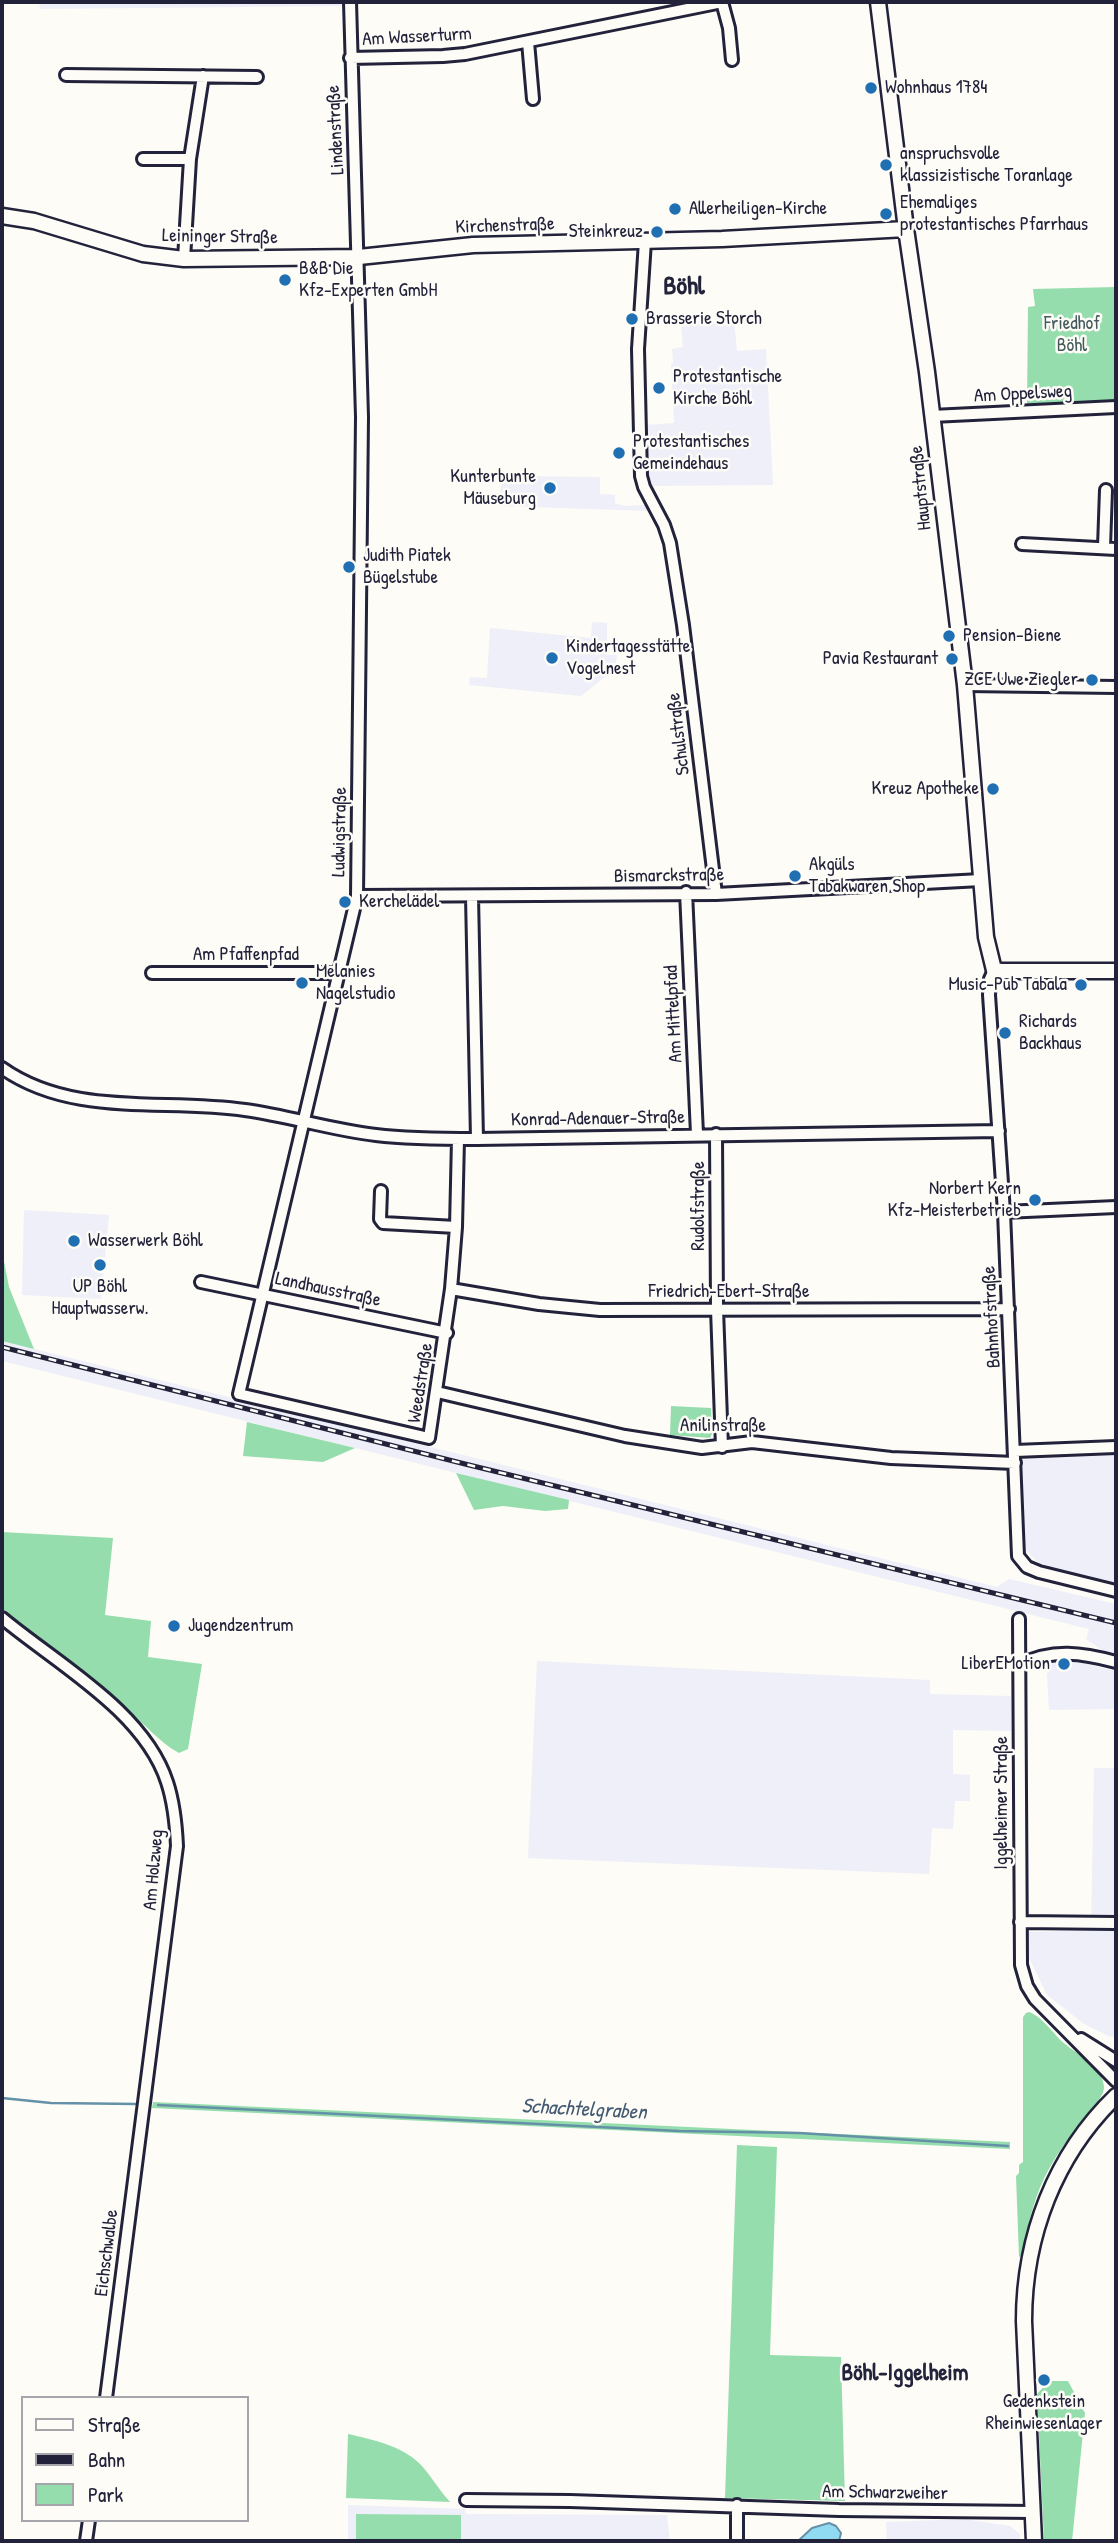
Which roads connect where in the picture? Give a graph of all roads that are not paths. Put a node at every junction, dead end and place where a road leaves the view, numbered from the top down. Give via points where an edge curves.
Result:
1 (350, 2) edge
2 (722, 2) edge
3 (878, 2) edge
4 (528, 42) junction
5 (350, 58) junction
6 (732, 60) dead end
7 (66, 75) dead end
8 (203, 76) junction
9 (257, 77) dead end
10 (533, 99) dead end
11 (143, 159) dead end
12 (190, 159) junction
13 (2, 216) edge
14 (906, 229) junction
15 (645, 241) junction
16 (359, 257) junction
17 (184, 259) junction
18 (1116, 407) edge
19 (932, 416) junction
20 (1107, 490) dead end
21 (1022, 544) dead end
22 (1104, 547) junction
23 (1116, 549) edge
24 (965, 685) junction
25 (1116, 687) edge
26 (981, 880) junction
27 (686, 892) junction
28 (716, 894) junction
29 (357, 896) junction
30 (472, 896) junction
31 (994, 970) junction
32 (1116, 971) edge
33 (152, 973) dead end
34 (339, 973) junction
35 (2, 1068) edge
36 (302, 1121) junction
37 (999, 1131) junction
38 (697, 1134) junction
39 (716, 1134) junction
40 (458, 1139) junction
41 (477, 1139) junction
42 (381, 1191) dead end
43 (1116, 1207) edge
44 (1004, 1212) junction
45 (456, 1227) junction
46 (201, 1282) dead end
47 (452, 1289) junction
48 (263, 1294) junction
49 (717, 1309) junction
50 (1009, 1309) junction
51 (447, 1333) junction
52 (437, 1392) junction
53 (239, 1394) joint
54 (722, 1447) junction
55 (1116, 1447) edge
56 (1015, 1451) junction
57 (1014, 1463) junction
58 (1116, 1591) edge
59 (2, 1618) edge
60 (1018, 1619) dead end
61 (1116, 1662) edge
62 (1020, 1665) junction
63 (1020, 1922) junction
64 (1116, 1923) edge
65 (1072, 2035) junction
66 (1115, 2059) edge
67 (1116, 2081) edge
68 (1116, 2096) edge
69 (142, 2113) joint
70 (106, 2396) edge
71 (466, 2500) dead end
72 (737, 2505) junction
73 (1033, 2512) junction
74 (89, 2522) edge
75 (86, 2541) edge
76 (737, 2541) edge
77 (1034, 2541) edge

1 - 5 street, Lindenstraße
2 - 4 street, Am Wasserturm
2 - 6 street, Am Wasserturm
3 - 14 street, Hauptstraße
4 - 5 street, Am Wasserturm via 443,56
4 - 10 street
5 - 16 street, Lindenstraße
7 - 8 street
8 - 9 street
8 - 12 street
11 - 12 street
12 - 17 street
13 - 17 street, Leininger Straße via 143,254
14 - 15 street, Kirchenstraße
14 - 19 street, Hauptstraße
15 - 16 street, Kirchenstraße via 473,245
15 - 28 street, Schulstraße via 638,349 641,476 670,543
16 - 17 street, Leininger Straße
16 - 29 street, Ludwigstraße via 362,417
18 - 19 street, Am Oppelsweg
19 - 24 street, Hauptstraße
20 - 22 street
21 - 22 street
22 - 23 street
24 - 25 street
24 - 26 street, Hauptstraße
26 - 28 street, Bismarckstraße
26 - 31 street, Hauptstraße
27 - 28 street, Bismarckstraße
27 - 30 street, Bismarckstraße
27 - 38 street, Am Mittelpfad
29 - 30 street, Bismarckstraße
29 - 34 street, Ludwigstraße
30 - 41 street
31 - 32 street
31 - 37 street, Bahnhofstraße via 989,995
33 - 34 street, Am Pfaffenpfad
34 - 36 street, Ludwigstraße
35 - 36 street, Konrad-Adenauer-Straße via 57,1095 247,1110
36 - 40 street, Konrad-Adenauer-Straße via 375,1135
36 - 48 street, Ludwigstraße
37 - 39 street, Konrad-Adenauer-Straße
37 - 44 street, Bahnhofstraße
38 - 39 street, Konrad-Adenauer-Straße
38 - 41 street, Konrad-Adenauer-Straße
39 - 49 street, Rudolfstraße
40 - 41 street, Konrad-Adenauer-Straße
40 - 45 street, Weedstraße
42 - 45 street via 383,1223
43 - 44 street
44 - 50 street, Bahnhofstraße
45 - 47 street, Weedstraße
46 - 48 street, Landhausstraße
47 - 49 street, Friedrich-Ebert-Straße via 600,1310
47 - 51 street, Weedstraße
48 - 51 street, Landhausstraße
48 - 53 street, Ludwigstraße
49 - 50 street, Friedrich-Ebert-Straße
49 - 54 street, Rudolfstraße
50 - 56 street, Bahnhofstraße
51 - 52 street, Weedstraße
52 - 53 street, Weedstraße via 429,1438
52 - 54 street, Anilinstraße via 625,1436
54 - 57 street, Anilinstraße via 752,1442 891,1458
55 - 56 street
56 - 57 street, Bahnhofstraße
57 - 58 street, Bahnhofstraße via 1021,1563 1039,1572
59 - 69 street, Am Holzweg via 132,1724 167,1781 177,1846
60 - 62 street, Iggelheimer Straße
61 - 62 street via 1061,1653
62 - 63 street, Iggelheimer Straße
63 - 64 street
63 - 65 street, Iggelheimer Straße via 1021,1965 1027,1986
65 - 66 street
65 - 67 street
68 - 73 street via 1088,2127 1060,2171 1030,2252 1024,2321
69 - 70 street, Eichschwalbe
71 - 72 street, Am Schwarzweiher
72 - 73 street, Am Schwarzweiher
72 - 76 street
73 - 77 street
74 - 75 street

